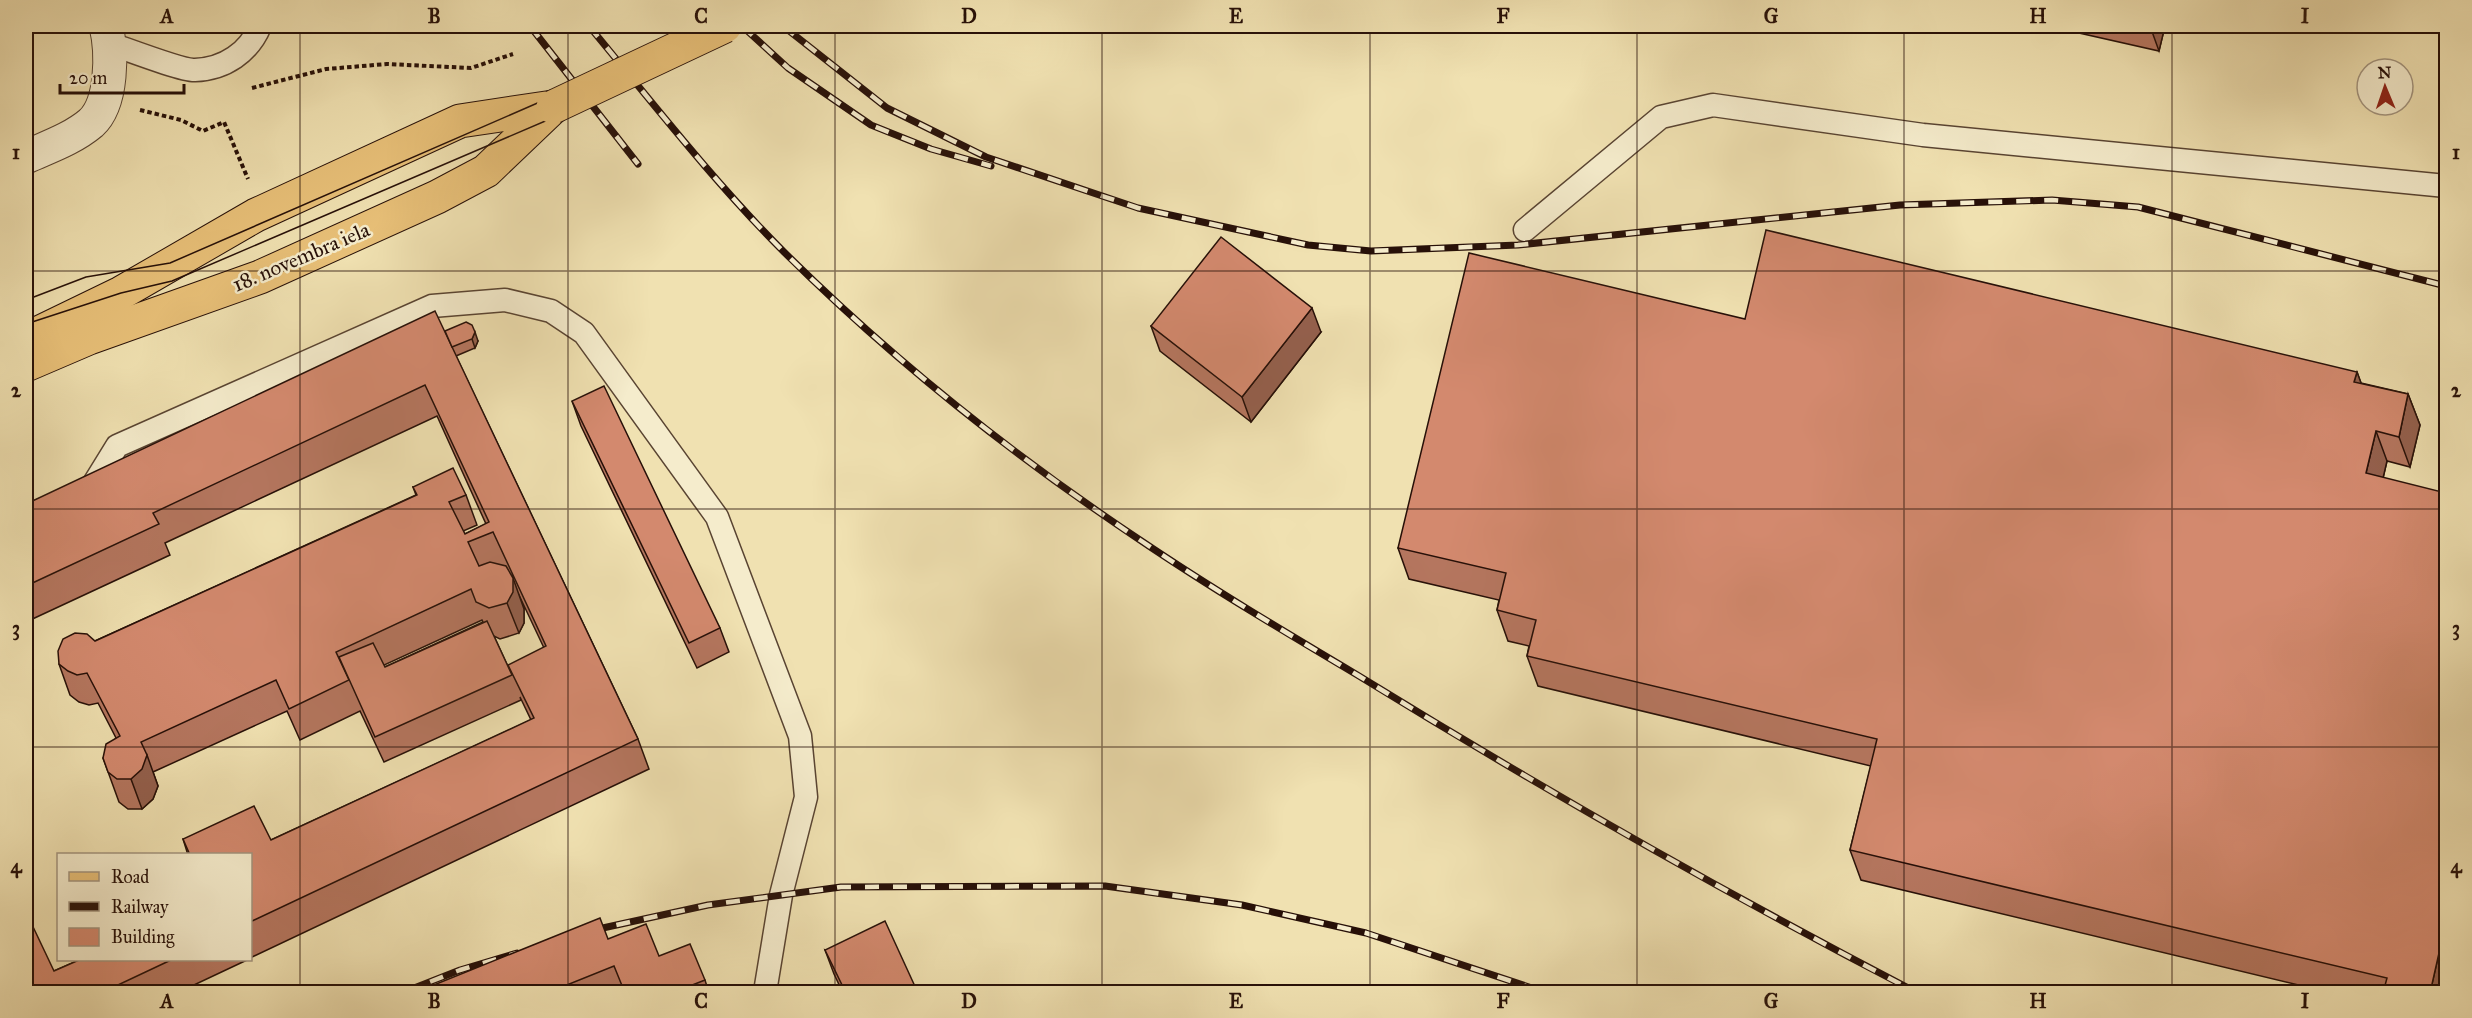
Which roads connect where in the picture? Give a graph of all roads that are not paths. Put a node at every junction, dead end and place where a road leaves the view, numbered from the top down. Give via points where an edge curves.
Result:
1 (260, 26) edge
2 (724, 26) edge
3 (108, 35) edge
4 (553, 107) junction
5 (26, 157) edge
6 (2446, 186) edge
7 (1525, 230) dead end
8 (26, 339) edge
9 (26, 365) edge
10 (67, 504) edge
11 (765, 993) edge

1 - 3 lane via 254,41 232,61 194,71
2 - 4 main road, 18. novembra iela, bridge
3 - 5 street via 118,104 75,135
4 - 8 main road, 18. novembra iela via 460,121 256,215 121,293
4 - 9 main road, 18. novembra iela via 486,171 437,197 260,277 89,338
6 - 7 lane via 1923,135 1713,105 1661,117
10 - 11 lane via 87,494 117,446 432,306 505,300 550,310 584,333 717,517 800,736 806,797 781,895

